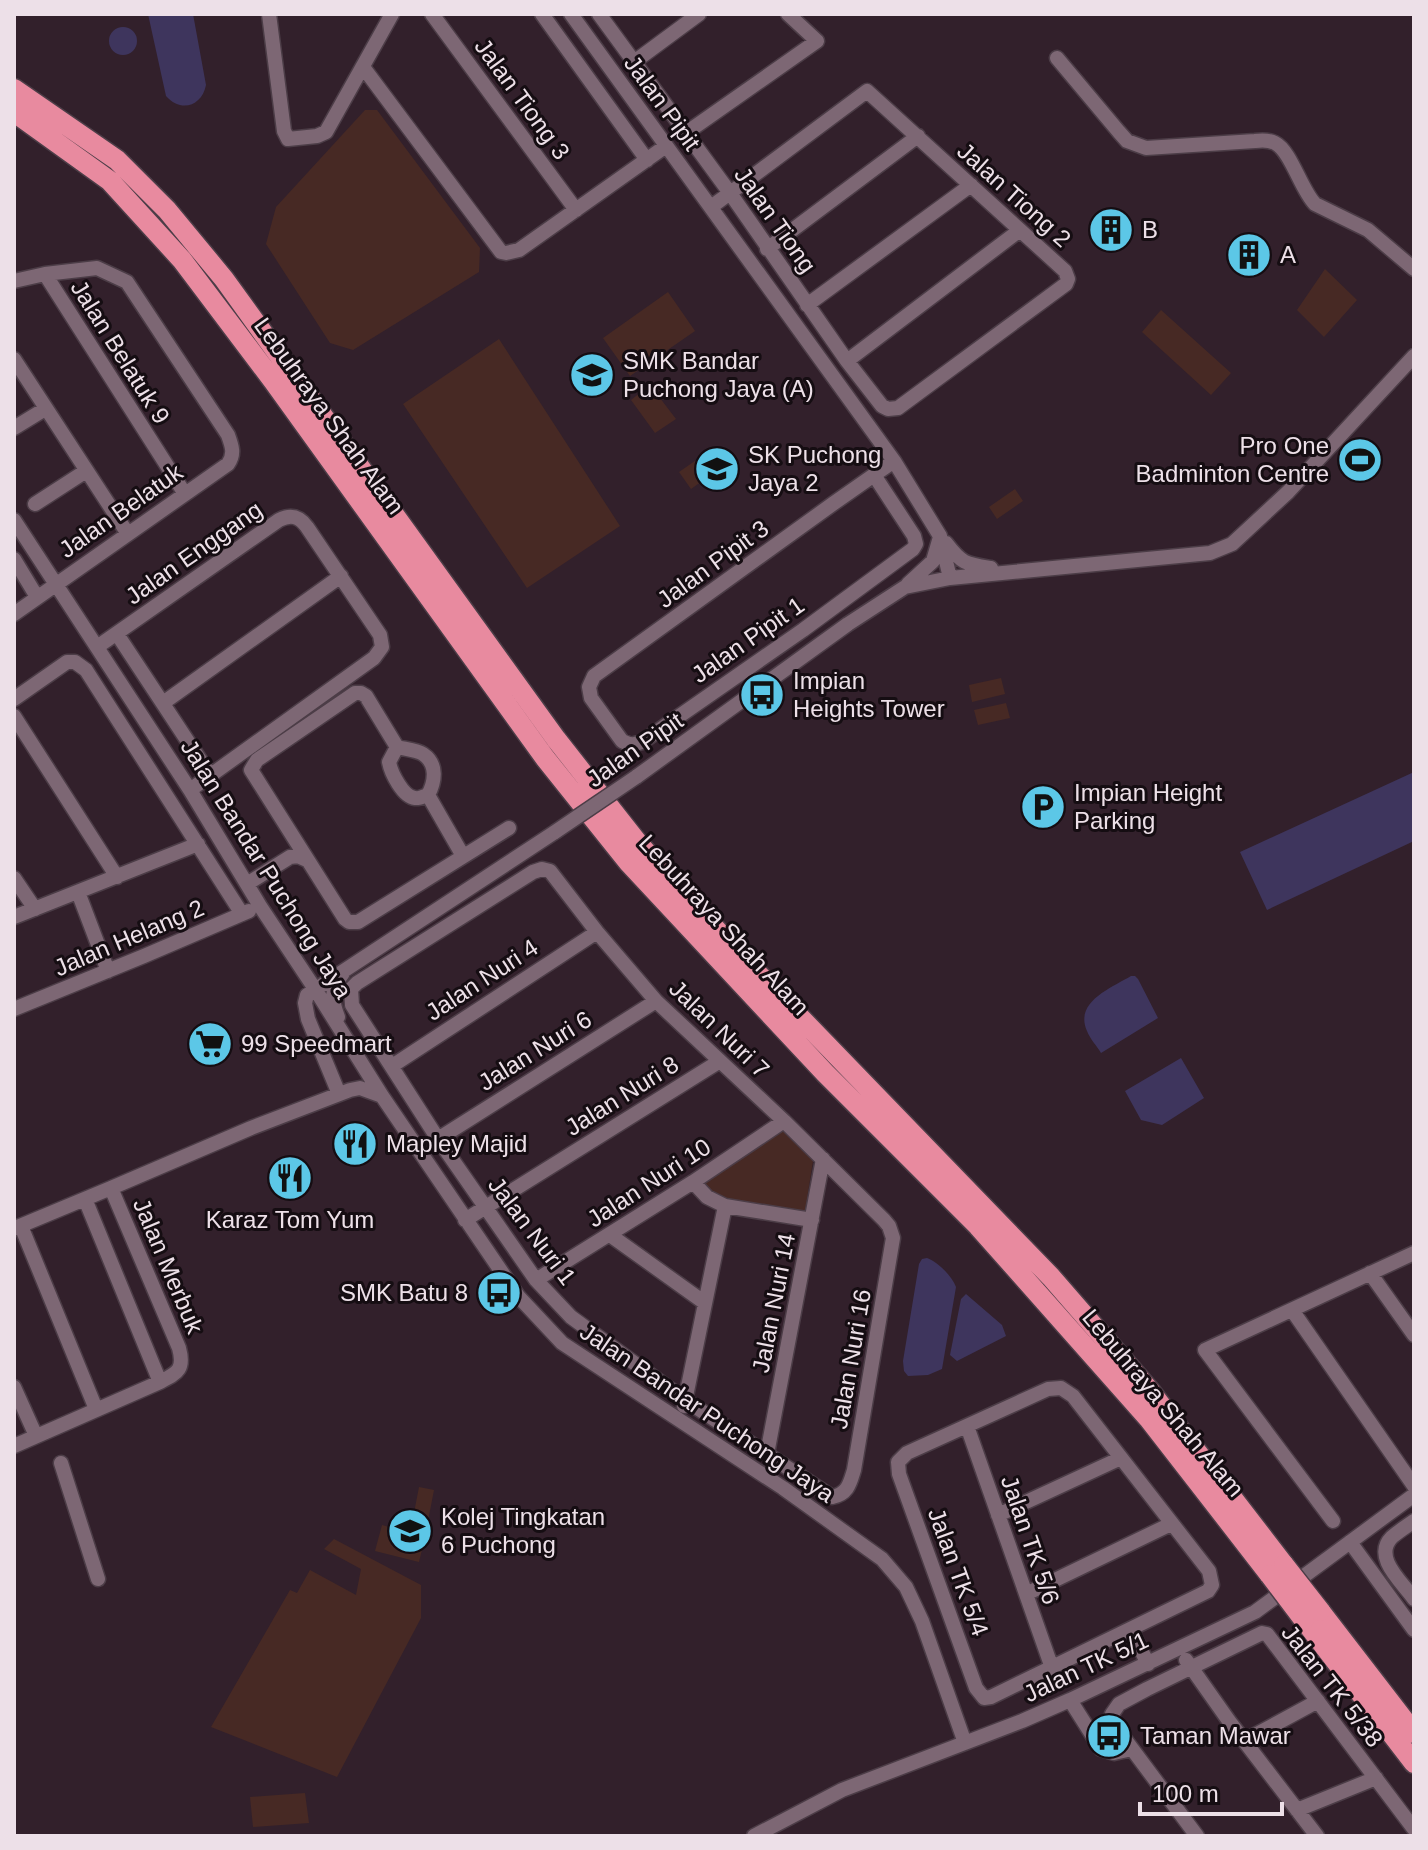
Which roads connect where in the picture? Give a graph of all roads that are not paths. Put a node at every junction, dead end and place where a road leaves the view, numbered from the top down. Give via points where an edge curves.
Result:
1 (269, 14) edge
2 (392, 14) edge
3 (432, 14) edge
4 (542, 14) edge
5 (571, 14) edge
6 (599, 14) edge
7 (699, 14) edge
8 (788, 14) edge
9 (1057, 58) dead end
10 (634, 62) junction
11 (363, 67) junction
12 (14, 89) edge
13 (14, 112) edge
14 (686, 133) junction
15 (918, 136) junction
16 (666, 146) junction
17 (647, 160) junction
18 (971, 185) junction
19 (730, 193) junction
20 (711, 207) junction
21 (576, 210) junction
22 (1020, 230) junction
23 (767, 249) junction
24 (1414, 269) edge
25 (45, 274) junction
26 (14, 281) edge
27 (807, 305) junction
28 (1414, 356) edge
29 (14, 359) edge
30 (847, 361) junction
31 (885, 408) junction
32 (45, 409) junction
33 (14, 428) edge
34 (870, 428) junction
35 (894, 461) junction
36 (86, 471) junction
37 (874, 475) junction
38 (185, 494) junction
39 (35, 504) dead end
40 (14, 520) edge
41 (128, 534) junction
42 (940, 536) junction
43 (14, 559) edge
44 (1013, 572) junction
45 (341, 576) junction
46 (950, 578) junction
47 (55, 584) junction
48 (905, 587) junction
49 (37, 597) junction
50 (14, 614) edge
51 (117, 634) junction
52 (97, 647) junction
53 (14, 699) edge
54 (163, 703) junction
55 (14, 716) edge
56 (603, 716) joint
57 (397, 747) junction
58 (210, 775) junction
59 (190, 790) junction
60 (428, 795) junction
61 (509, 828) dead end
62 (292, 838) junction
63 (198, 844) junction
64 (463, 856) junction
65 (290, 857) junction
66 (307, 860) junction
67 (117, 877) junction
68 (14, 878) edge
69 (247, 884) junction
70 (78, 892) junction
71 (35, 909) junction
72 (264, 911) junction
73 (242, 914) junction
74 (14, 917) edge
75 (597, 932) junction
76 (347, 968) junction
77 (108, 971) junction
78 (357, 983) joint
79 (315, 989) junction
80 (656, 1001) junction
81 (14, 1009) edge
82 (345, 1036) junction
83 (720, 1061) junction
84 (392, 1066) junction
85 (339, 1094) junction
86 (382, 1096) junction
87 (784, 1121) junction
88 (438, 1139) junction
89 (823, 1159) junction
90 (693, 1182) junction
91 (111, 1188) junction
92 (85, 1199) junction
93 (725, 1206) junction
94 (486, 1207) junction
95 (465, 1220) junction
96 (812, 1220) junction
97 (884, 1220) joint
98 (18, 1227) edge
99 (610, 1235) junction
100 (1414, 1253) edge
101 (1370, 1273) junction
102 (536, 1280) junction
103 (705, 1303) junction
104 (1292, 1310) junction
105 (1414, 1335) edge
106 (160, 1382) junction
107 (14, 1387) edge
108 (685, 1400) junction
109 (96, 1409) junction
110 (681, 1421) junction
111 (967, 1426) junction
112 (36, 1436) junction
113 (14, 1446) edge
114 (767, 1454) junction
115 (1121, 1458) junction
116 (61, 1463) dead end
117 (1414, 1486) edge
118 (1414, 1495) edge
119 (832, 1497) joint
120 (998, 1515) junction
121 (1333, 1521) dead end
122 (1414, 1521) edge
123 (1171, 1524) junction
124 (1350, 1542) junction
125 (1277, 1570) junction
126 (98, 1579) dead end
127 (1026, 1594) junction
128 (1414, 1599) edge
129 (1312, 1615) junction
130 (1413, 1628) edge
131 (1131, 1630) junction
132 (1179, 1649) junction
133 (1148, 1664) junction
134 (1191, 1667) junction
135 (1052, 1668) junction
136 (1070, 1700) junction
137 (1318, 1701) junction
138 (1414, 1733) edge
139 (1244, 1741) junction
140 (965, 1743) junction
141 (1132, 1749) junction
142 (1414, 1763) edge
143 (1376, 1778) junction
144 (1297, 1810) junction
145 (784, 1829) edge
146 (1414, 1829) edge
147 (754, 1836) edge
148 (1197, 1836) edge
149 (1317, 1836) edge

1 - 11 street via 288,139 326,132
2 - 11 street
3 - 21 street, Jalan Tiong 3
4 - 17 street
5 - 16 street, Jalan Pipit
6 - 10 street, Jalan Tiong
7 - 10 street
8 - 14 street via 817,41
9 - 24 street via 1135,145 1159,149 1278,144 1315,204 1376,235
10 - 14 street, Jalan Tiong
11 - 21 street via 501,252 519,250
12 - 125 highway, Lebuhraya Shah Alam via 117,160 167,210 224,279 556,739 637,842 1051,1277 1150,1391
13 - 125 highway, Lebuhraya Shah Alam via 110,181 182,260 545,758 629,863 825,1073 978,1226
14 - 19 street, Jalan Tiong
15 - 18 street, Jalan Tiong 2
15 - 19 street, Jalan Tiong 2 via 867,91
15 - 23 street
16 - 17 street
16 - 20 street, Jalan Pipit
17 - 21 street
18 - 22 street, Jalan Tiong 2
18 - 27 street
19 - 20 street
19 - 23 street, Jalan Tiong
20 - 34 street, Jalan Pipit
22 - 30 street
22 - 31 street, Jalan Tiong 2 via 1065,271 1066,284 898,408
23 - 27 street, Jalan Tiong
25 - 26 street
25 - 38 street, Jalan Belatuk 9
25 - 38 street, Jalan Belatuk via 97,268 127,282 228,435 233,450 228,464
27 - 30 street, Jalan Tiong
28 - 44 street, Jalan Pipit via 1232,544 1210,553
29 - 32 street
30 - 31 street, Jalan Tiong
31 - 34 street
32 - 33 street
32 - 36 street
34 - 35 street, Jalan Pipit
35 - 37 street, Jalan Pipit 3
35 - 42 street, Jalan Pipit
36 - 39 street
36 - 41 street
37 - 56 street, Jalan Pipit 3 via 594,676 591,698
37 - 56 street, Jalan Pipit 1 via 916,540 913,549 642,742 622,741
38 - 41 street, Jalan Belatuk
40 - 47 street, Jalan Bandar Puchong Jaya
41 - 47 street, Jalan Belatuk
42 - 44 street via 960,560
42 - 46 street, Jalan Pipit
42 - 48 street via 933,561
43 - 49 street
44 - 46 street, Jalan Pipit
45 - 51 street, Jalan Enggang via 303,521 284,517
45 - 54 street
45 - 58 street, Jalan Enggang via 383,641 379,653
46 - 48 street, Jalan Pipit
47 - 49 street, Jalan Belatuk
47 - 52 street, Jalan Bandar Puchong Jaya
48 - 76 street, Jalan Pipit, bridge via 636,777
49 - 50 street, Jalan Belatuk
51 - 52 street, Jalan Enggang
51 - 54 street
52 - 59 street, Jalan Bandar Puchong Jaya
53 - 63 street via 67,662 86,670
54 - 58 street
55 - 67 street
57 - 60 street via 422,753 432,764 434,784
57 - 60 street via 389,762 394,778 408,796
57 - 62 street via 366,696 355,693 257,760 251,770
58 - 59 street
59 - 69 street, Jalan Bandar Puchong Jaya
60 - 64 street
61 - 64 street
62 - 65 street
62 - 66 street
63 - 67 street
63 - 73 street
64 - 66 street via 358,922 345,919
65 - 66 street
65 - 69 street
67 - 70 street
68 - 71 street
69 - 72 street, Jalan Bandar Puchong Jaya
70 - 71 street
70 - 77 street
71 - 74 street
72 - 73 street, Jalan Helang 2
72 - 76 street via 311,967 330,972
72 - 79 street, Jalan Bandar Puchong Jaya
73 - 77 street, Jalan Helang 2
75 - 78 street, Jalan Nuri 7 via 550,871 542,869
75 - 80 street, Jalan Nuri 7
75 - 84 street, Jalan Nuri 4
76 - 79 street, Jalan Pipit
76 - 82 street via 333,992
77 - 81 street, Jalan Helang 2
78 - 84 street, Jalan Nuri 1 via 351,989 352,1005
79 - 82 street, Jalan Bandar Puchong Jaya
79 - 85 street via 307,995 305,1012
80 - 83 street, Jalan Nuri 7
80 - 88 street, Jalan Nuri 6
82 - 86 street, Jalan Bandar Puchong Jaya
83 - 87 street, Jalan Nuri 7
83 - 94 street, Jalan Nuri 8
84 - 88 street, Jalan Nuri 1
85 - 86 street, Jalan Merbuk via 360,1088
85 - 91 street, Jalan Merbuk
86 - 95 street, Jalan Bandar Puchong Jaya
87 - 89 street, Jalan Nuri 7
87 - 90 street, Jalan Nuri 10
88 - 94 street, Jalan Nuri 1
89 - 96 street, Jalan Nuri 14
89 - 97 street, Jalan Nuri 7
90 - 93 street
90 - 99 street, Jalan Nuri 10
91 - 92 street, Jalan Merbuk
91 - 106 street, Jalan Merbuk via 181,1355 178,1372
92 - 98 street, Jalan Merbuk
92 - 106 street
93 - 96 street
93 - 103 street
94 - 95 street, Jalan Nuri 8
94 - 102 street, Jalan Nuri 1
95 - 110 street, Jalan Bandar Puchong Jaya via 518,1296 562,1343
96 - 114 street, Jalan Nuri 14
97 - 119 street, Jalan Nuri 16 via 893,1238 856,1458 848,1488
98 - 109 street
99 - 102 street, Jalan Nuri 10
99 - 103 street
100 - 101 street
101 - 104 street
101 - 105 street
102 - 108 street, Jalan Nuri 1 via 571,1317
103 - 108 street
104 - 117 street
104 - 121 street via 1205,1350
106 - 109 street
107 - 112 street
108 - 110 street
108 - 114 street, Jalan Nuri 1
109 - 112 street
110 - 140 street, Jalan Bandar Puchong Jaya via 882,1559 906,1587 922,1621
111 - 115 street via 1061,1388
111 - 120 street, Jalan TK 5/6
111 - 135 street, Jalan TK 5/4 via 907,1453 898,1462 899,1474 980,1695 991,1697
112 - 113 street
114 - 119 street, Jalan Nuri 1
115 - 120 street
115 - 123 street
116 - 126 street
118 - 124 street, Jalan TK 5/1
120 - 127 street, Jalan TK 5/6
122 - 128 street via 1394,1535 1384,1553
123 - 127 street
123 - 131 street via 1209,1571 1212,1585
124 - 130 street
124 - 132 street, Jalan TK 5/1 via 1255,1612
125 - 129 highway, Lebuhraya Shah Alam, bridge
127 - 135 street, Jalan TK 5/6
129 - 138 highway, Lebuhraya Shah Alam
129 - 142 highway, Lebuhraya Shah Alam
131 - 133 street
131 - 135 street
132 - 133 street, Jalan TK 5/1
132 - 134 street
133 - 136 street, Jalan TK 5/1
134 - 137 street, Jalan TK 5/38 via 1267,1634
134 - 139 street
134 - 141 street via 1119,1704 1112,1714 1115,1726
136 - 140 street, Jalan TK 5/1
136 - 141 street via 1101,1749
137 - 139 street
137 - 143 street, Jalan TK 5/38
139 - 144 street
140 - 145 street, Jalan TK 5/1 via 842,1790
141 - 148 street
143 - 144 street
143 - 146 street, Jalan TK 5/38
144 - 149 street
145 - 147 street, Jalan TK 5/1

